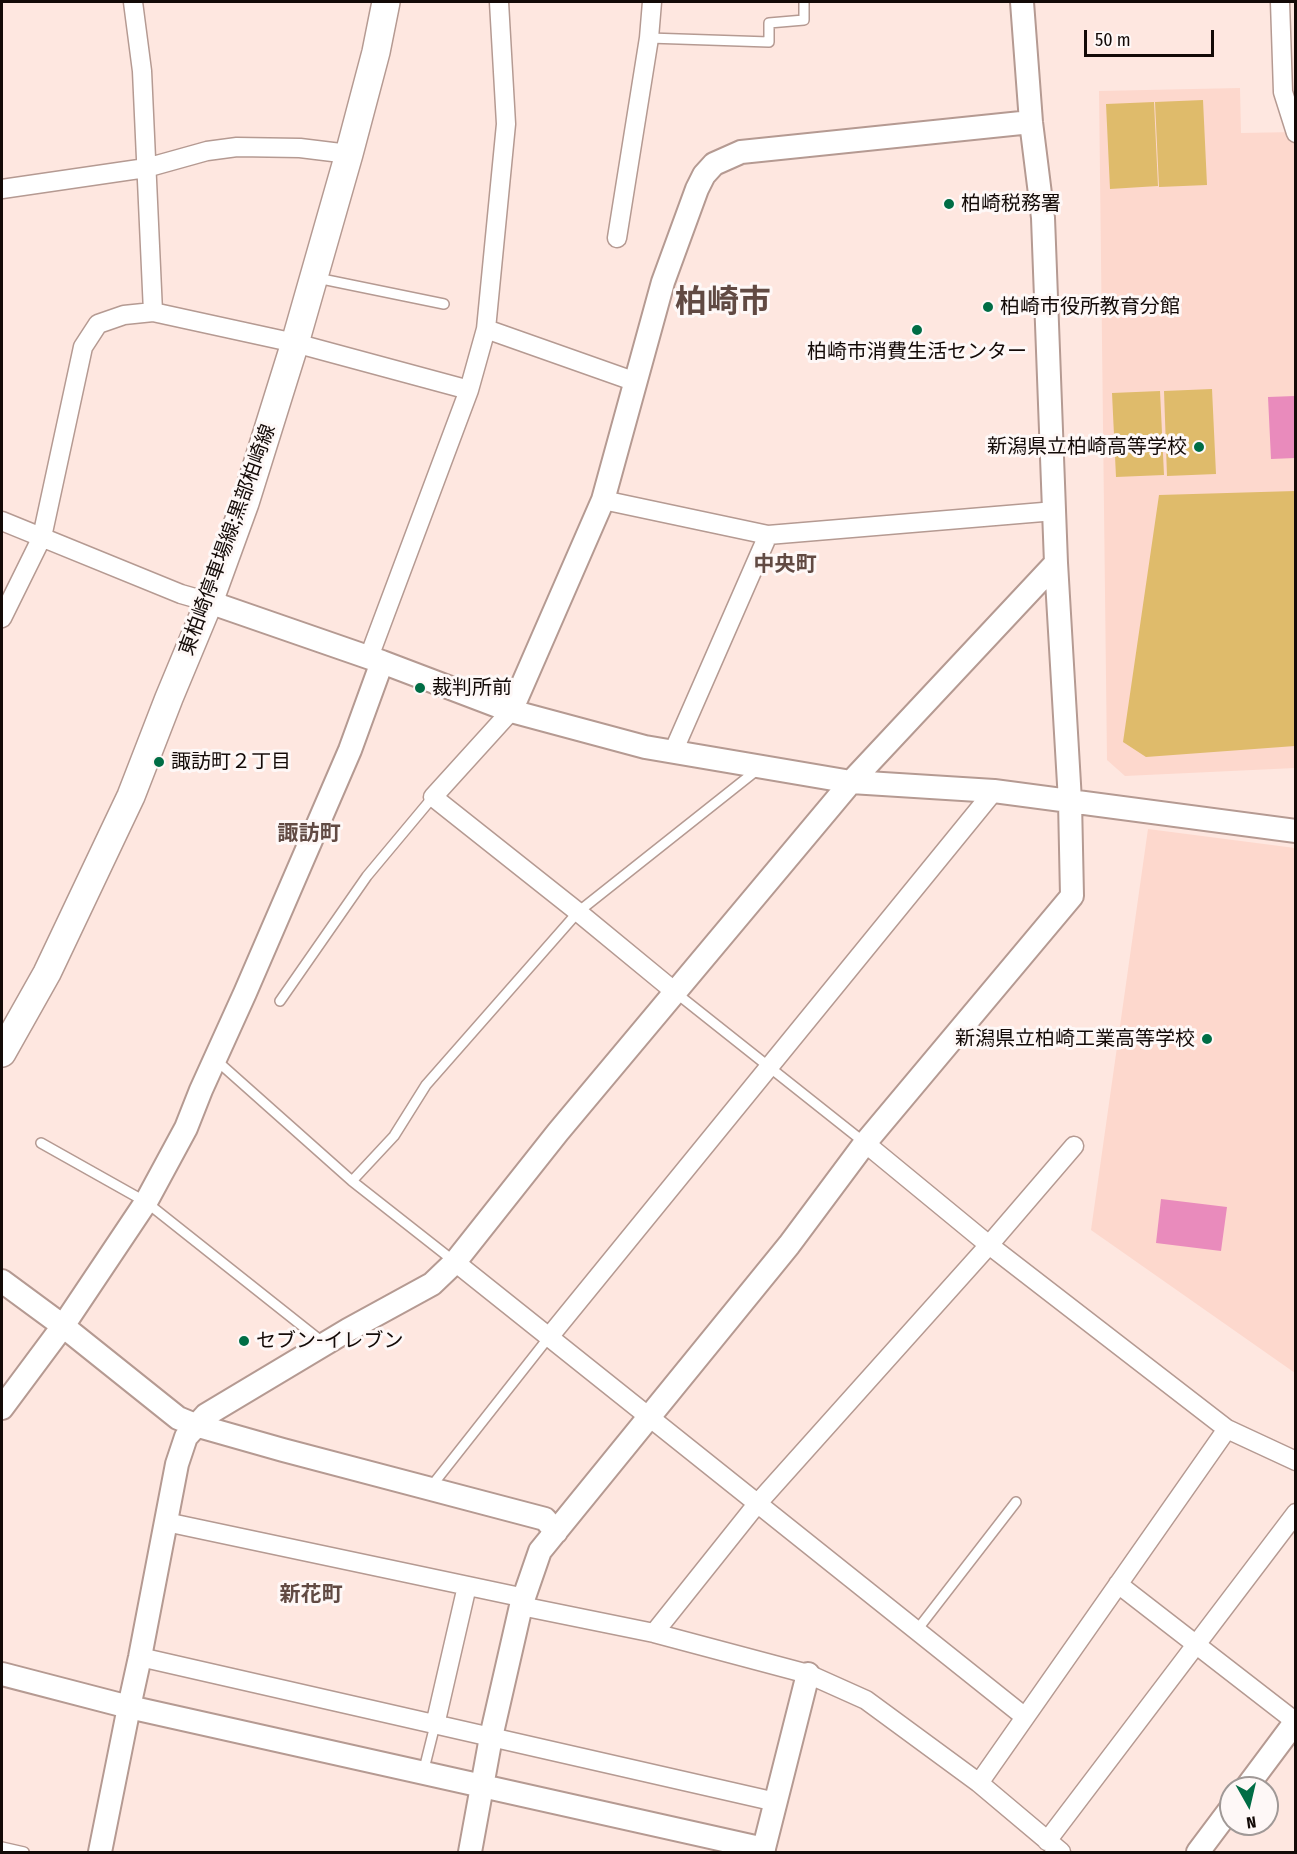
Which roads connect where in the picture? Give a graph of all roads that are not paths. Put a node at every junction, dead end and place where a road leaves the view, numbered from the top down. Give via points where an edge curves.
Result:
1 (133, 2) edge
2 (386, 2) edge
3 (499, 2) edge
4 (652, 2) edge
5 (804, 2) edge
6 (1022, 2) edge
7 (1280, 2) edge
8 (649, 38) junction
9 (1031, 122) junction
10 (1296, 133) edge
11 (350, 154) junction
12 (146, 168) junction
13 (2, 189) edge
14 (617, 238) dead end
15 (314, 278) junction
16 (444, 304) dead end
17 (153, 312) junction
18 (486, 329) junction
19 (296, 343) junction
20 (636, 382) junction
21 (469, 390) junction
22 (603, 500) junction
23 (1055, 511) junction
24 (2, 521) edge
25 (768, 535) junction
26 (42, 537) junction
27 (1056, 563) junction
28 (209, 602) junction
29 (2, 618) edge
30 (376, 660) junction
31 (511, 711) junction
32 (672, 752) junction
33 (762, 767) junction
34 (851, 782) junction
35 (994, 791) junction
36 (433, 797) junction
37 (1070, 801) junction
38 (1296, 831) edge
39 (578, 912) junction
40 (674, 991) junction
41 (280, 1001) dead end
42 (2, 1053) edge
43 (215, 1059) junction
44 (769, 1065) junction
45 (41, 1143) dead end
46 (865, 1143) junction
47 (1074, 1146) dead end
48 (352, 1182) junction
49 (146, 1202) junction
50 (989, 1245) junction
51 (455, 1262) junction
52 (2, 1281) edge
53 (63, 1326) junction
54 (549, 1337) junction
55 (325, 1344) junction
56 (2, 1408) edge
57 (650, 1418) junction
58 (195, 1425) junction
59 (1227, 1429) junction
60 (1296, 1461) edge
61 (430, 1488) junction
62 (1016, 1502) dead end
63 (757, 1504) junction
64 (1296, 1512) edge
65 (166, 1522) junction
66 (556, 1532) junction
67 (1118, 1584) junction
68 (467, 1586) junction
69 (523, 1602) junction
70 (916, 1630) junction
71 (654, 1633) junction
72 (1196, 1644) junction
73 (140, 1658) junction
74 (2, 1674) edge
75 (808, 1674) junction
76 (129, 1707) junction
77 (1025, 1717) junction
78 (1295, 1722) edge
79 (435, 1725) junction
80 (490, 1737) junction
81 (423, 1773) junction
82 (1255, 1776) edge
83 (979, 1783) junction
84 (482, 1786) junction
85 (776, 1802) junction
86 (1219, 1824) edge
87 (2, 1847) edge
88 (1054, 1847) edge
89 (763, 1851) edge
90 (24, 1852) edge
91 (100, 1852) edge
92 (470, 1852) edge
93 (1198, 1852) edge

1 - 12 street
2 - 11 main road, 東柏崎停車場線;黒部柏崎線
3 - 18 street via 506,124
4 - 8 street
5 - 8 lane via 804,20 770,23 769,42
6 - 9 street
7 - 10 street via 1283,92
8 - 14 street
9 - 20 street via 741,152 714,164 697,189 663,282
9 - 23 street via 1043,218
11 - 12 street via 237,147
11 - 15 main road, 東柏崎停車場線;黒部柏崎線
12 - 13 street
12 - 17 street
15 - 16 lane
15 - 19 main road, 東柏崎停車場線;黒部柏崎線
17 - 19 street
17 - 26 street via 124,315 98,324 83,347
18 - 20 street
18 - 21 street
19 - 21 street
19 - 28 main road, 東柏崎停車場線;黒部柏崎線
20 - 22 street
21 - 30 street
22 - 25 street
22 - 31 street
23 - 25 street
23 - 27 street
24 - 26 street
25 - 32 street
26 - 28 street
26 - 29 street
27 - 34 street
27 - 37 street
28 - 30 street
28 - 42 main road, 東柏崎停車場線;黒部柏崎線 via 131,796 47,973
30 - 31 street
30 - 43 street via 350,750
31 - 32 street
31 - 36 street
32 - 33 street
33 - 34 street
33 - 39 lane
34 - 35 street
34 - 40 street
35 - 37 street
35 - 44 street
36 - 39 street
36 - 41 lane via 367,876
37 - 38 street
37 - 46 street via 1072,896
39 - 40 street
39 - 48 lane via 426,1085 394,1136
40 - 44 lane
40 - 51 street
43 - 48 lane
43 - 49 street via 186,1128
44 - 46 lane
44 - 54 street
45 - 49 lane
46 - 50 street
46 - 57 street
47 - 50 street
48 - 51 lane
49 - 53 street
49 - 55 lane
50 - 59 street
50 - 63 street
51 - 54 street
51 - 55 street via 432,1284
52 - 53 street
53 - 56 street
53 - 58 street via 178,1418
54 - 57 street
54 - 61 lane
55 - 58 street via 206,1414
57 - 63 street
57 - 66 street
58 - 61 street
58 - 65 street via 186,1437 177,1464
59 - 60 street
59 - 67 street
61 - 66 street via 545,1519
62 - 70 lane
63 - 70 street
63 - 71 street
64 - 72 street
65 - 68 street
65 - 73 street
66 - 69 street via 540,1551
67 - 72 street
67 - 77 street
68 - 69 street
68 - 79 street
69 - 71 street
69 - 80 street
70 - 77 street
71 - 75 street
72 - 78 street
72 - 88 street
73 - 76 street
73 - 79 street
74 - 76 street
75 - 83 street via 866,1701
75 - 85 street
76 - 81 street
76 - 91 street
77 - 83 street
78 - 82 street
79 - 80 street
79 - 81 lane
80 - 84 street
80 - 85 street
81 - 84 street
83 - 88 street
84 - 89 street
84 - 92 street
85 - 89 street
86 - 93 street
87 - 90 lane

